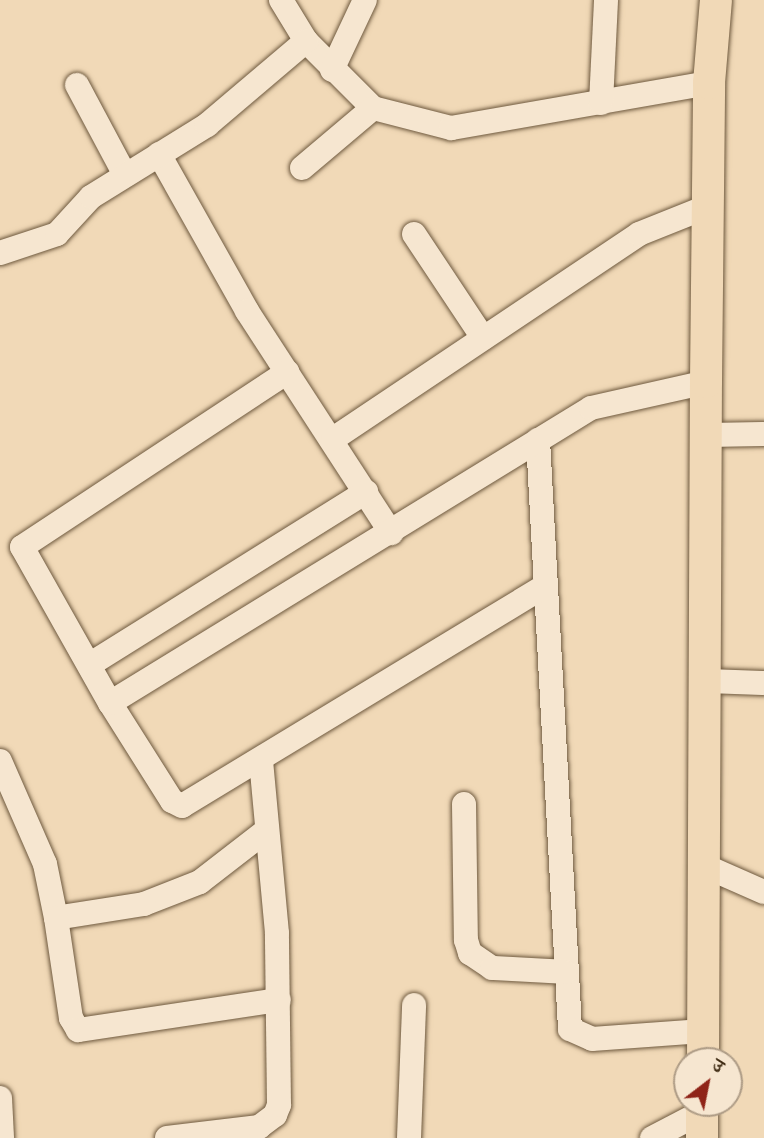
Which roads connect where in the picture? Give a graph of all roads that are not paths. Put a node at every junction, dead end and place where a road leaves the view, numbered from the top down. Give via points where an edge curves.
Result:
1 (281, 0) edge
2 (365, 0) edge
3 (606, 0) edge
4 (716, 0) edge
5 (306, 41) junction
6 (332, 70) junction
7 (709, 82) junction
8 (77, 85) dead end
9 (601, 103) junction
10 (373, 108) junction
11 (159, 154) junction
12 (302, 168) dead end
13 (125, 175) junction
14 (709, 206) junction
15 (414, 234) dead end
16 (0, 253) edge
17 (483, 338) junction
18 (288, 372) junction
19 (706, 383) junction
20 (764, 434) edge
21 (706, 435) junction
22 (333, 439) junction
23 (538, 440) junction
24 (366, 492) junction
25 (391, 533) junction
26 (11, 548) edge
27 (545, 586) junction
28 (89, 665) junction
29 (706, 681) junction
30 (764, 682) edge
31 (110, 703) junction
32 (261, 760) junction
33 (0, 761) edge
34 (464, 804) dead end
35 (267, 830) junction
36 (705, 866) junction
37 (764, 892) edge
38 (56, 918) junction
39 (565, 972) junction
40 (279, 1000) junction
41 (414, 1005) dead end
42 (703, 1046) edge
43 (0, 1098) edge
44 (702, 1118) edge
45 (0, 1119) edge
46 (2, 1138) edge
47 (167, 1138) edge
48 (409, 1138) edge
49 (652, 1138) edge

1 - 5 street
2 - 6 street
3 - 9 street
4 - 7 main road
5 - 6 street
5 - 11 street via 207,125
6 - 10 street
7 - 9 street
7 - 14 main road
8 - 13 street
9 - 10 street via 467,128 407,119
10 - 12 street
11 - 13 street
11 - 18 street via 247,311
13 - 16 street via 91,197 57,234
14 - 17 street via 639,234
14 - 19 main road
15 - 17 street
17 - 22 street
18 - 22 street
18 - 26 street
19 - 21 main road
19 - 23 street via 591,408
20 - 21 street
21 - 29 main road
22 - 24 street
23 - 25 street
23 - 27 street
24 - 25 street
24 - 28 street
25 - 31 street
26 - 28 street
27 - 32 street
27 - 39 street
28 - 31 street
29 - 30 street
29 - 36 main road
31 - 32 street via 172,802 182,806
32 - 35 street
33 - 38 street via 45,864
34 - 39 street via 470,953 492,968
35 - 38 street via 200,882 144,904
35 - 40 street
36 - 37 street
36 - 42 main road
38 - 40 street via 71,1018 78,1030
39 - 42 street via 570,1029 579,1036
40 - 47 street via 279,1105 275,1115 259,1128
41 - 48 street
43 - 45 street
44 - 49 street
45 - 46 street

